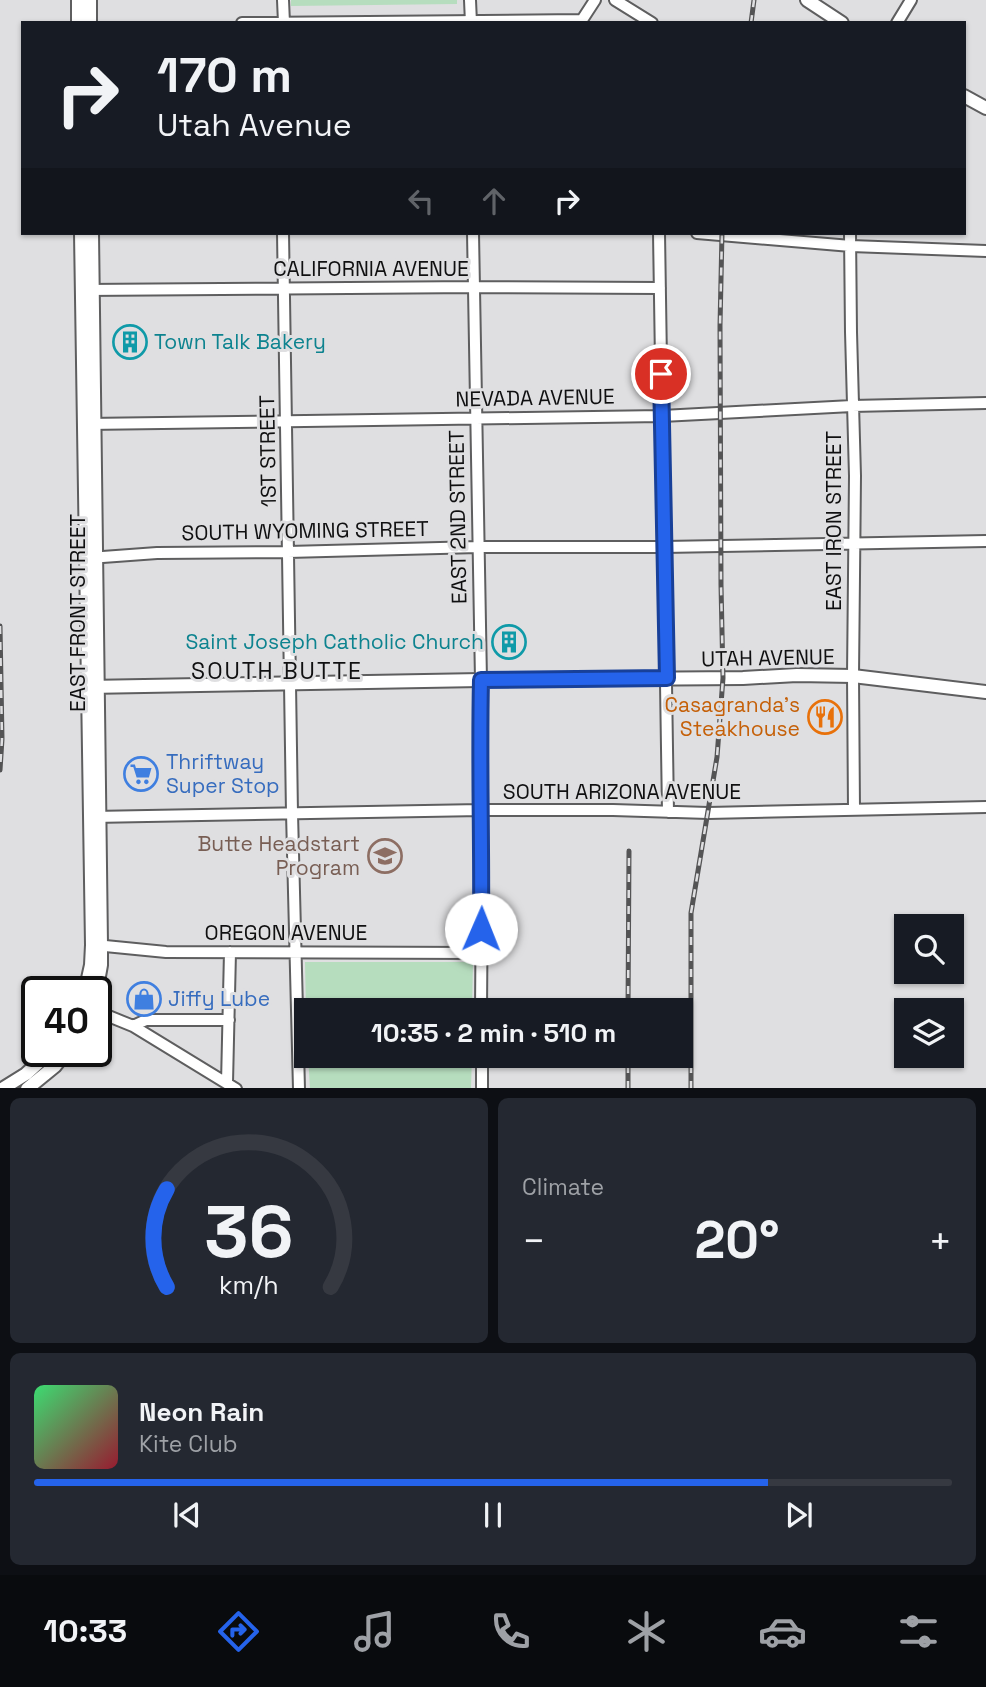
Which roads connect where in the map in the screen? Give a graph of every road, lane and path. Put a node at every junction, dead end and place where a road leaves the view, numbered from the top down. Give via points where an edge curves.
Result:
1 (78, 0) edge
2 (90, 0) edge
3 (283, 0) edge
4 (471, 0) edge
5 (595, 0) edge
6 (615, 0) edge
7 (807, 0) edge
8 (911, 0) edge
9 (78, 21) edge
10 (90, 21) edge
11 (284, 21) edge
12 (471, 21) edge
13 (526, 21) edge
14 (649, 21) edge
15 (839, 21) edge
16 (898, 21) edge
17 (966, 97) edge
18 (986, 108) edge
19 (80, 235) edge
20 (92, 235) edge
21 (283, 235) edge
22 (473, 235) edge
23 (659, 235) edge
24 (721, 235) edge
25 (850, 235) edge
26 (851, 246) junction
27 (986, 251) edge
28 (475, 287) junction
29 (660, 288) junction
30 (285, 289) junction
31 (87, 290) junction
32 (986, 403) edge
33 (852, 406) junction
34 (662, 416) junction
35 (476, 417) junction
36 (286, 421) junction
37 (90, 424) junction
38 (986, 541) edge
39 (855, 543) junction
40 (478, 547) junction
41 (664, 547) junction
42 (288, 552) junction
43 (91, 558) junction
44 (853, 676) junction
45 (667, 678) junction
46 (481, 680) junction
47 (291, 684) junction
48 (92, 687) junction
49 (986, 692) edge
50 (986, 807) edge
51 (854, 809) junction
52 (481, 810) junction
53 (668, 812) junction
54 (292, 813) junction
55 (95, 817) junction
56 (96, 945) junction
57 (230, 952) junction
58 (295, 953) junction
59 (480, 953) junction
60 (89, 976) edge
61 (99, 976) edge
62 (481, 998) edge
63 (112, 1017) edge
64 (229, 1020) junction
65 (134, 1026) junction
66 (34, 1067) edge
67 (54, 1067) edge
68 (482, 1068) edge
69 (232, 1086) edge
70 (2, 1088) edge
71 (27, 1088) edge
72 (299, 1088) edge
73 (482, 1088) edge

1 - 9 main road
2 - 10 main road
3 - 11 street
4 - 12 street
5 - 13 street via 582,20
6 - 14 street
7 - 15 main road
8 - 16 street
17 - 18 main road
19 - 31 main road, EAST FRONT STREET
20 - 31 main road, EAST FRONT STREET
21 - 30 street, 1ST STREET
22 - 28 street, EAST 2ND STREET
23 - 29 street
24 - 26 street
25 - 26 street, EAST IRON STREET
26 - 27 street
26 - 33 street, EAST IRON STREET
28 - 29 street, CALIFORNIA AVENUE
28 - 30 street, CALIFORNIA AVENUE
28 - 35 street, EAST 2ND STREET
29 - 34 street
30 - 31 street, CALIFORNIA AVENUE
30 - 36 street, 1ST STREET
31 - 37 main road, EAST FRONT STREET
32 - 33 street, NEVADA AVENUE
33 - 34 street, NEVADA AVENUE
33 - 39 street, EAST IRON STREET
34 - 35 street, NEVADA AVENUE
34 - 41 street
35 - 36 street, NEVADA AVENUE
35 - 40 street, EAST 2ND STREET
36 - 37 street, NEVADA AVENUE
36 - 42 street, 1ST STREET
37 - 43 main road, EAST FRONT STREET
38 - 39 street, SOUTH WYOMING STREET
39 - 41 street, SOUTH WYOMING STREET
39 - 44 street, EAST IRON STREET
40 - 41 street, SOUTH WYOMING STREET
40 - 42 street, SOUTH WYOMING STREET
40 - 46 street, EAST 2ND STREET
41 - 45 street
42 - 43 street, SOUTH WYOMING STREET
42 - 47 street, 1ST STREET
43 - 48 main road, EAST FRONT STREET
44 - 45 main road, UTAH AVENUE
44 - 49 main road, UTAH AVENUE
44 - 51 street, EAST IRON STREET
45 - 46 main road, UTAH AVENUE
45 - 53 street
46 - 47 main road, UTAH AVENUE
46 - 52 street, EAST 2ND STREET
47 - 48 main road, UTAH AVENUE
47 - 54 street, 1ST STREET
48 - 55 main road, EAST FRONT STREET
50 - 51 street, SOUTH ARIZONA AVENUE
51 - 53 street, SOUTH ARIZONA AVENUE
52 - 53 street, SOUTH ARIZONA AVENUE
52 - 54 street, SOUTH ARIZONA AVENUE
52 - 59 street, EAST 2ND STREET
54 - 55 street, SOUTH ARIZONA AVENUE
54 - 58 street, 1ST STREET
55 - 56 main road, EAST FRONT STREET
56 - 57 street, OREGON AVENUE
56 - 60 main road, EAST FRONT STREET
56 - 61 main road, EAST FRONT STREET
57 - 58 street, OREGON AVENUE
57 - 64 street
58 - 59 street, OREGON AVENUE
58 - 72 street, 1ST STREET
59 - 62 street, EAST 2ND STREET
63 - 65 street
64 - 65 street via 146,1020
64 - 69 street
65 - 69 street
66 - 70 main road
67 - 71 main road
68 - 73 street

